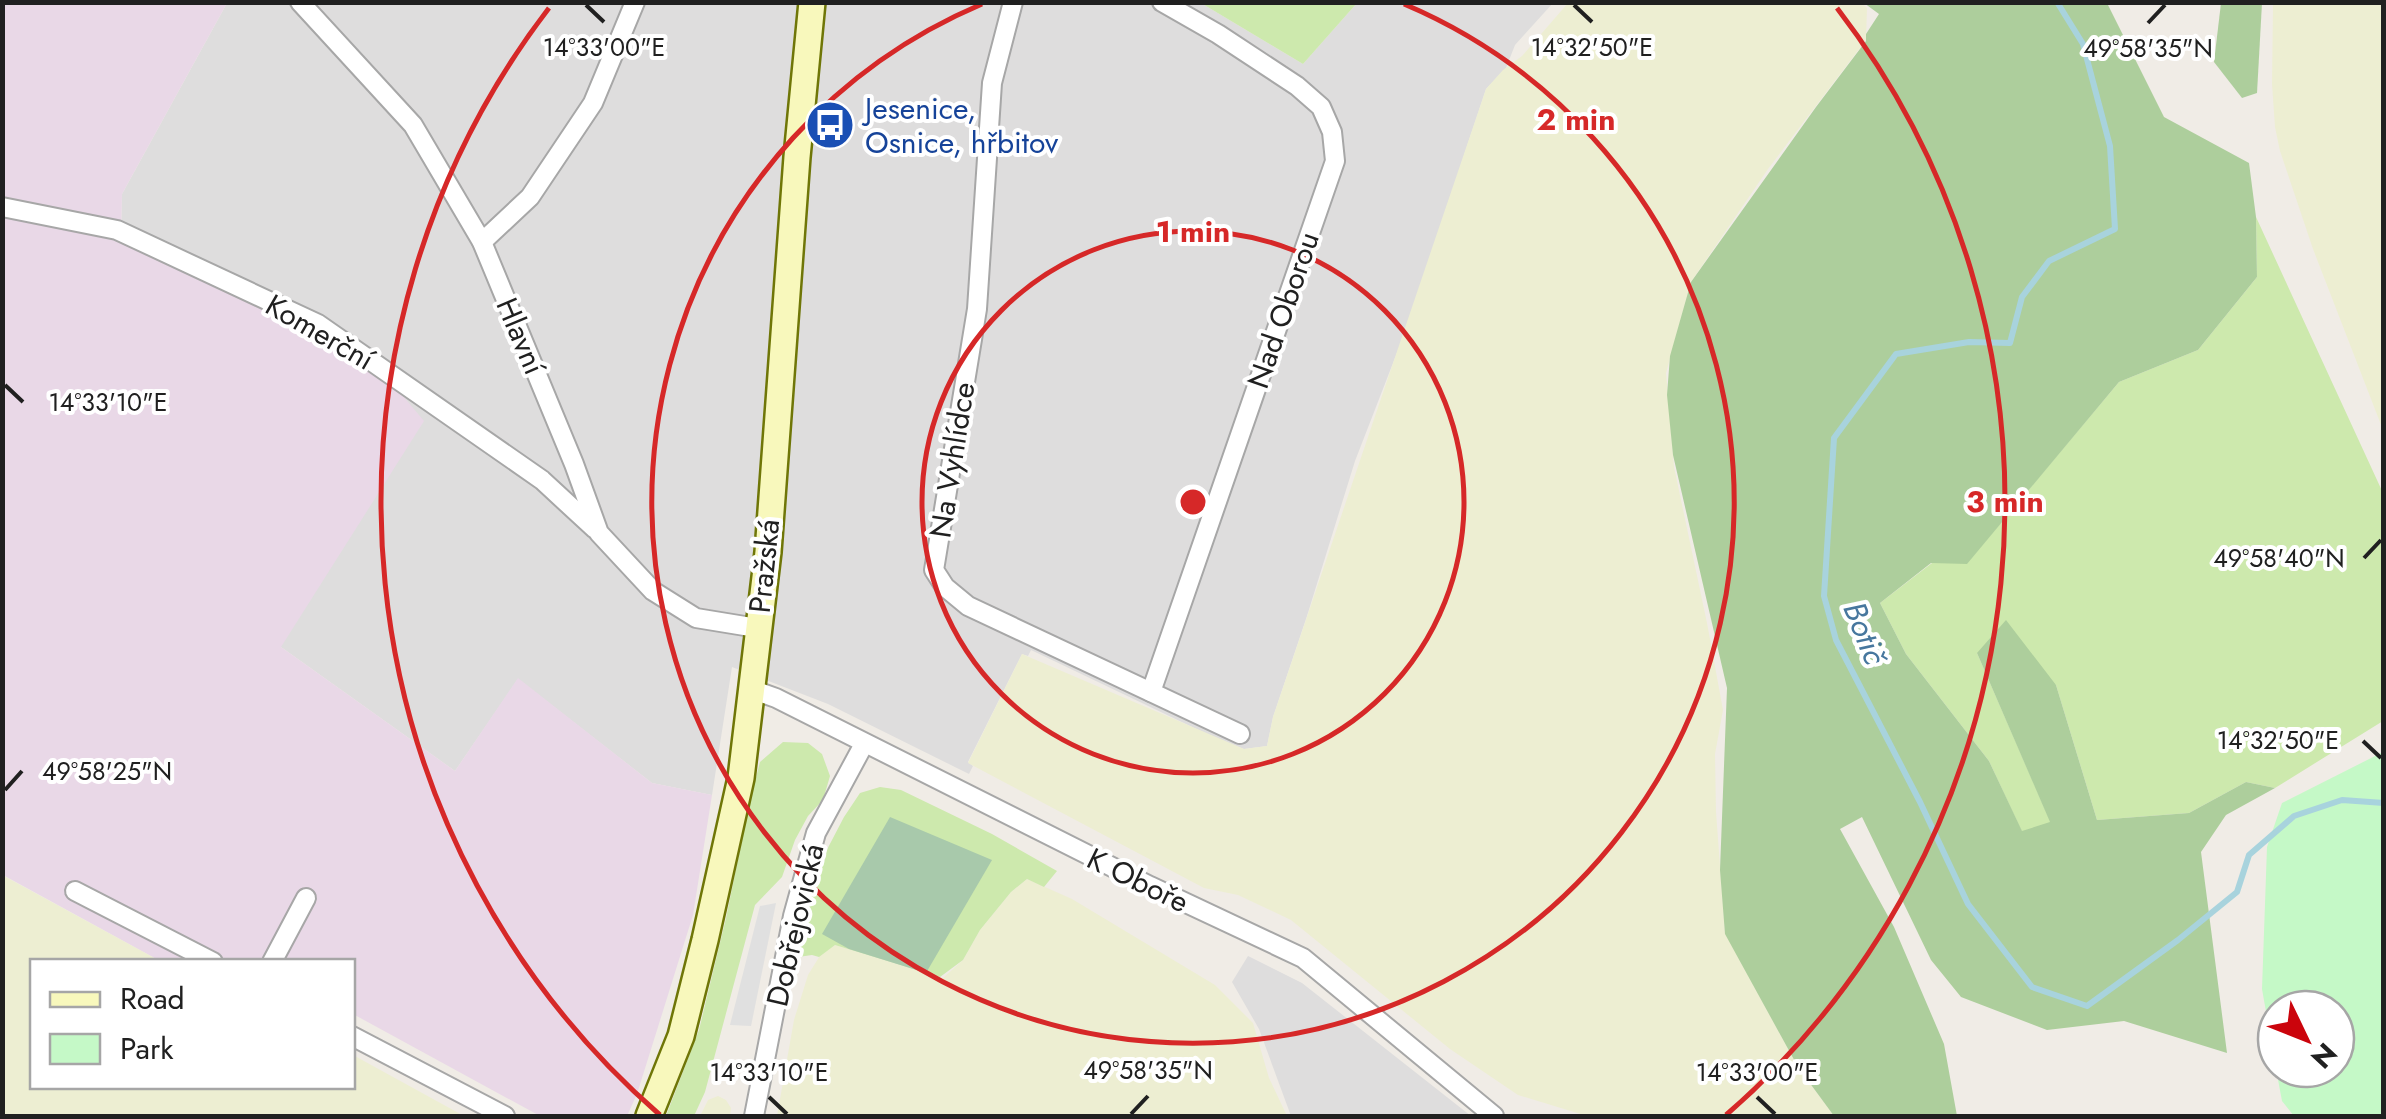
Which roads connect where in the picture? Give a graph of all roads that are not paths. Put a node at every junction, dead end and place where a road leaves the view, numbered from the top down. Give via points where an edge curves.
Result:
1 (300, 2) edge
2 (634, 2) edge
3 (812, 2) edge
4 (1013, 2) edge
5 (1162, 2) edge
6 (2, 207) edge
7 (482, 242) junction
8 (600, 533) junction
9 (757, 628) junction
10 (751, 689) junction
11 (1151, 692) junction
12 (1240, 734) dead end
13 (864, 744) junction
14 (75, 891) dead end
15 (306, 898) dead end
16 (207, 959) edge
17 (274, 959) edge
18 (355, 1038) edge
19 (1491, 1114) edge
20 (505, 1116) edge
21 (649, 1116) edge
22 (754, 1116) edge
23 (1514, 1116) edge

1 - 7 street, Hlavní via 414,125
2 - 7 street via 593,103 530,197
3 - 9 main road, Pražská
4 - 11 street, Na Vyhlídce via 992,83 977,309 934,570 968,606
5 - 11 street, Nad Oborou via 1321,106 1335,161
6 - 8 street, Komerční via 117,230 318,324 542,480
7 - 8 street, Hlavní
8 - 9 street, Hlavní via 652,591 696,618
9 - 10 main road, Pražská
10 - 13 street, K Oboře
10 - 21 main road, Pražská via 741,778 705,940 682,1036
11 - 12 street, Na Vyhlídce
13 - 19 street, K Oboře via 1304,958
13 - 22 street, Dobřejovická via 816,833
14 - 16 street
15 - 17 street
18 - 20 street
19 - 23 street

